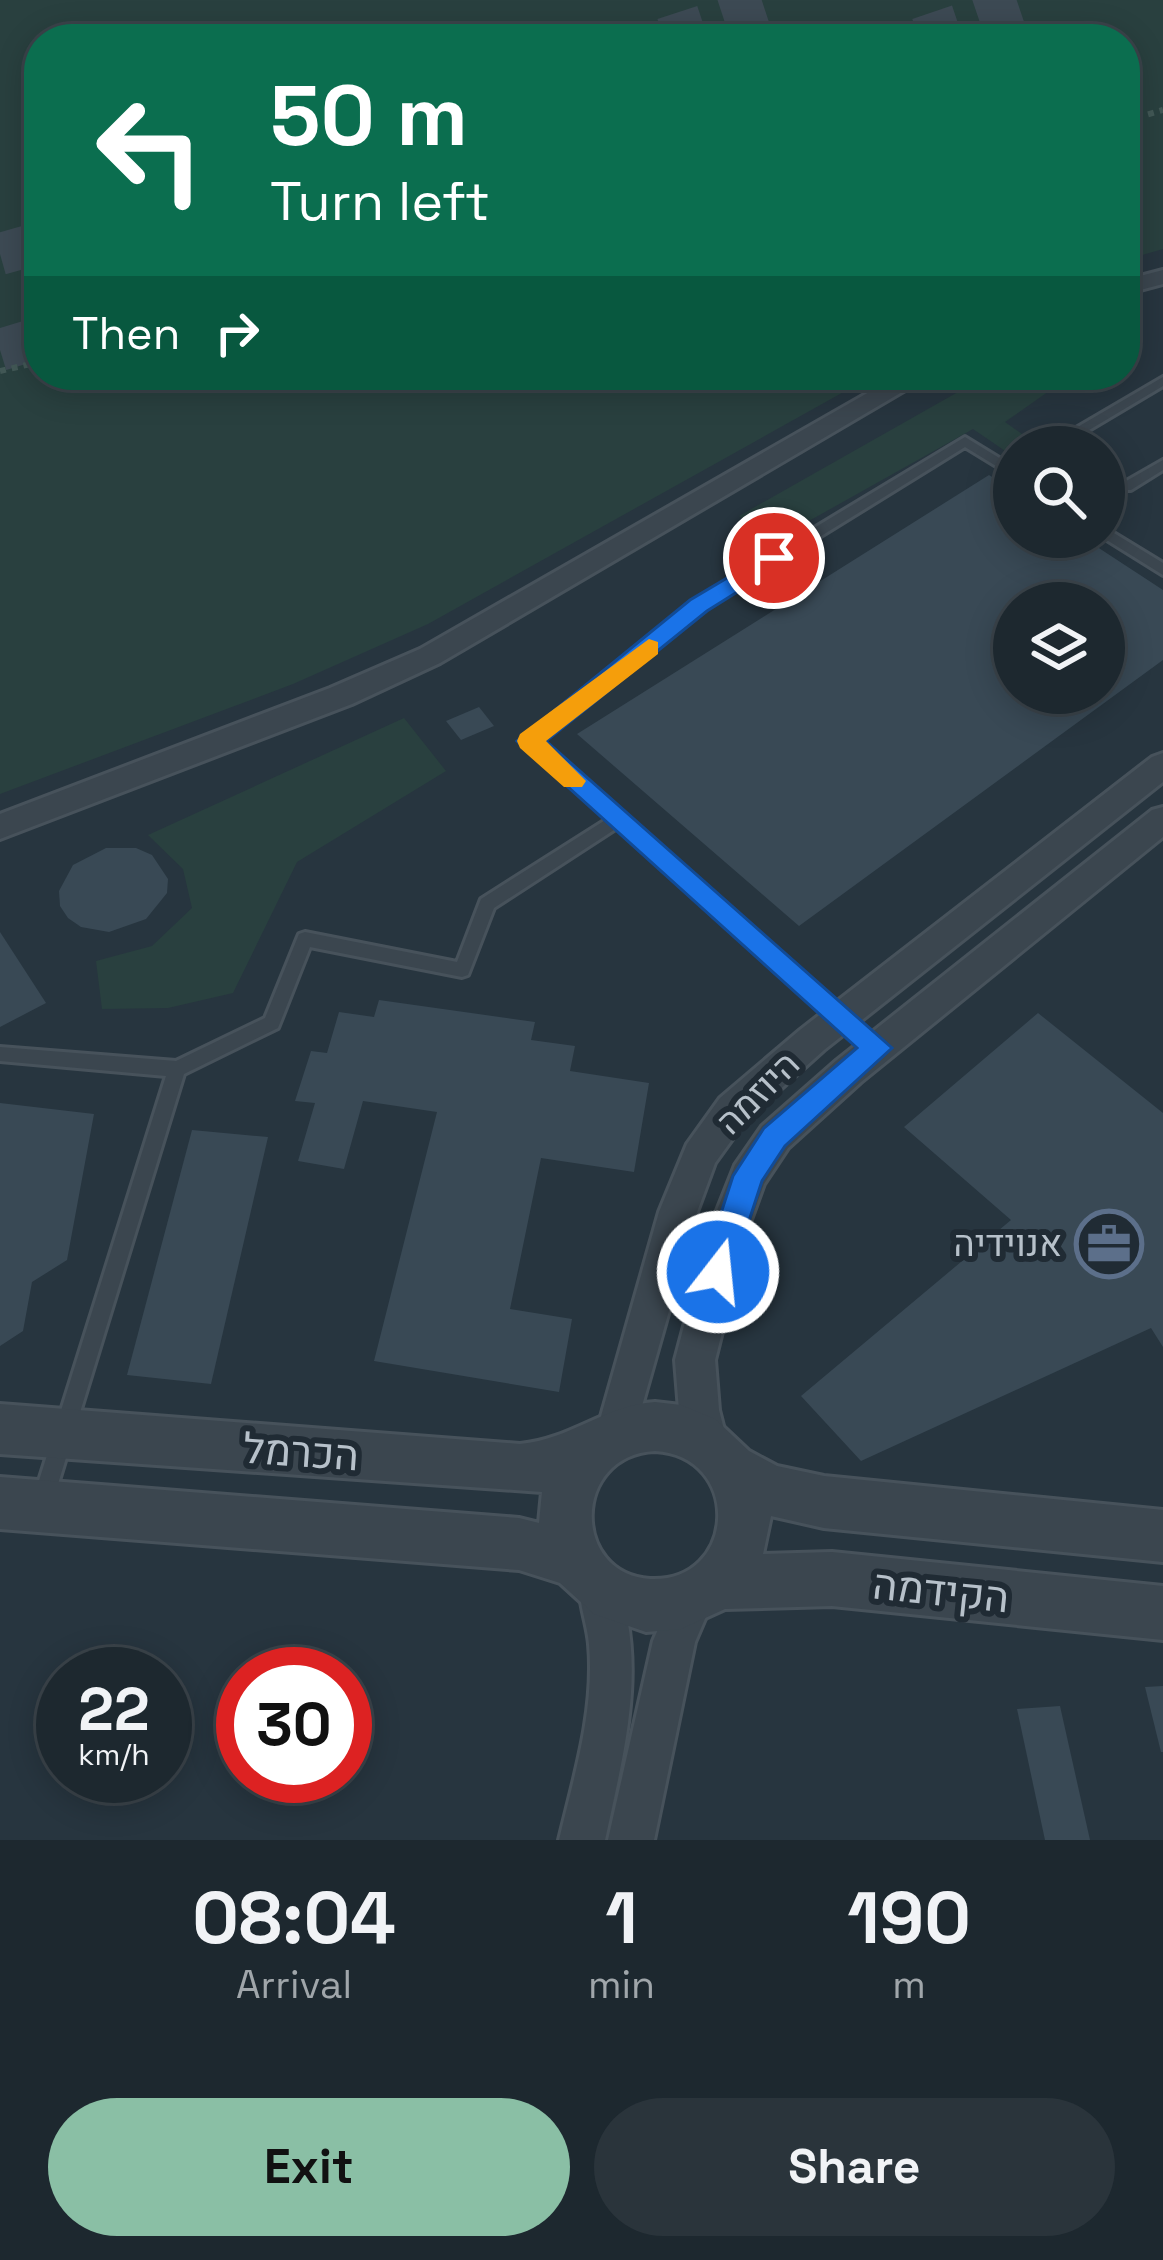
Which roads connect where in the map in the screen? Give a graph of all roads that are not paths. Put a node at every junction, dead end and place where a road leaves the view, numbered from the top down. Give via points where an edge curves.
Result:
1 (1163, 381) edge
2 (892, 390) edge
3 (1086, 426) edge
4 (993, 459) edge
5 (1163, 464) edge
6 (1126, 487) dead end
7 (1125, 546) edge
8 (1163, 570) edge
9 (1163, 765) edge
10 (1163, 819) edge
11 (617, 820) junction
12 (0, 827) edge
13 (838, 1019) junction
14 (877, 1048) junction
15 (0, 1054) edge
16 (177, 1069) junction
17 (0, 1430) edge
18 (66, 1434) junction
19 (606, 1440) junction
20 (719, 1456) junction
21 (20, 1505) edge
22 (1163, 1536) edge
23 (587, 1573) junction
24 (705, 1591) junction
25 (1163, 1612) edge
26 (582, 1840) edge
27 (631, 1840) edge

1 - 3 lane
2 - 12 street via 430,656
4 - 11 lane via 965,441 698,605 529,741
5 - 6 lane
7 - 8 lane
9 - 13 street, היוזמה
10 - 14 street, היוזמה
11 - 13 lane
11 - 16 lane via 488,904 462,970 305,939 272,1023
13 - 14 lane
13 - 19 street, היוזמה via 734,1109 700,1155
14 - 20 street, היוזמה via 775,1137 748,1176 695,1360 699,1410
15 - 16 lane
16 - 18 lane
17 - 18 street, הכרמל
18 - 19 street, הכרמל via 520,1468 555,1466
18 - 21 lane
19 - 20 street via 654,1426 681,1430
19 - 23 street via 577,1467 565,1499 566,1531
20 - 22 street, הקידמה via 769,1490 824,1502
20 - 24 street via 742,1497 745,1528 737,1557
21 - 23 street, הכרמל via 519,1544
23 - 24 street via 628,1602 661,1607
23 - 26 street via 610,1618 614,1674
24 - 25 street, הקידמה via 832,1579
24 - 27 street via 674,1641

